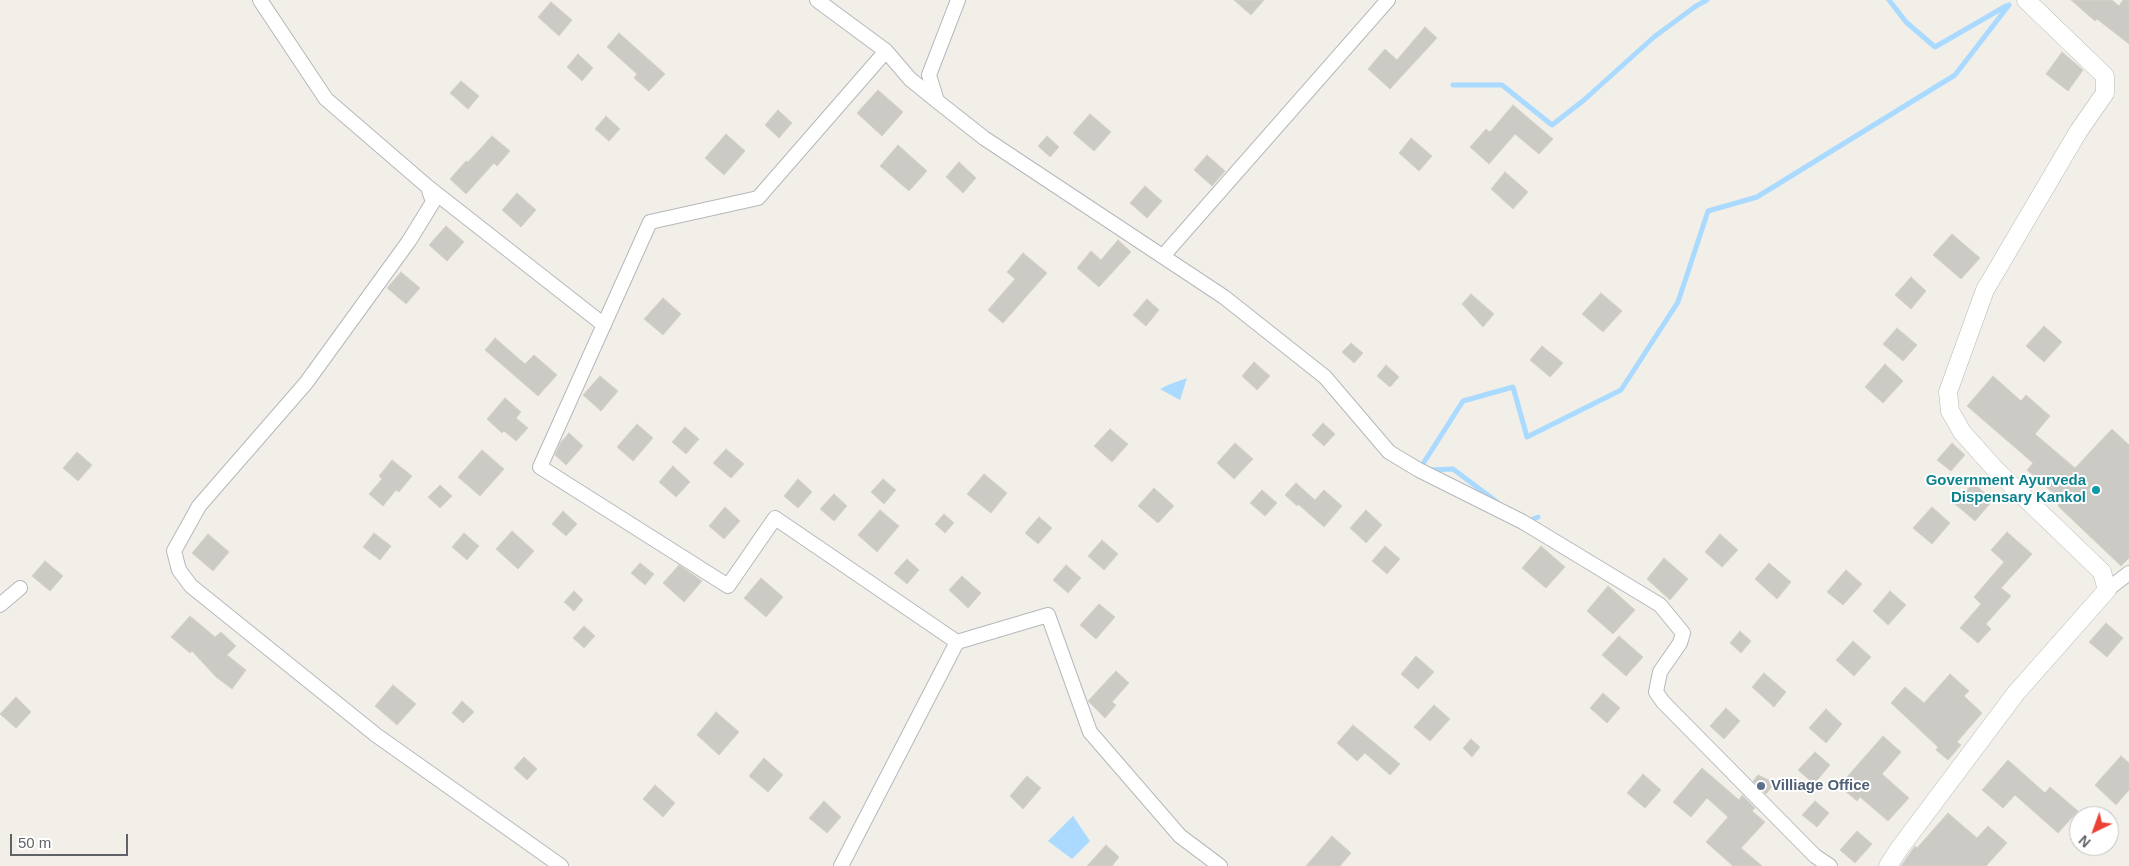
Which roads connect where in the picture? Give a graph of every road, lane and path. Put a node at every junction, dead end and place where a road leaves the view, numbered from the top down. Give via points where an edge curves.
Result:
1 (260, 0) edge
2 (817, 0) edge
3 (958, 0) edge
4 (1388, 0) edge
5 (2026, 0) edge
6 (886, 51) junction
7 (937, 100) junction
8 (428, 187) junction
9 (1163, 256) junction
10 (604, 325) junction
11 (2129, 574) edge
12 (20, 588) dead end
13 (2107, 590) junction
14 (0, 606) edge
15 (957, 642) junction
16 (561, 866) edge
17 (841, 866) edge
18 (1220, 866) edge
19 (1830, 866) edge
20 (1888, 866) edge

1 - 8 street via 326,98
2 - 6 street
3 - 7 street via 929,76
4 - 9 street
5 - 13 street via 2105,76 2105,93 2078,132 1986,290 1948,392 1950,411 1962,432 1995,469 2102,572
6 - 7 street via 910,79
6 - 10 street via 758,198 650,222
7 - 9 street via 984,138
8 - 10 street
8 - 16 street via 432,202 409,241 306,383 199,506 174,551 179,570 191,586 376,736
9 - 19 street via 1224,297 1324,378 1389,452 1524,522 1660,605 1683,633 1660,672 1656,692 1815,856
10 - 15 street via 540,468 728,586 774,518
11 - 13 street
12 - 14 street
13 - 20 street via 2016,693
15 - 17 street
15 - 18 street via 1048,615 1090,732 1180,836

